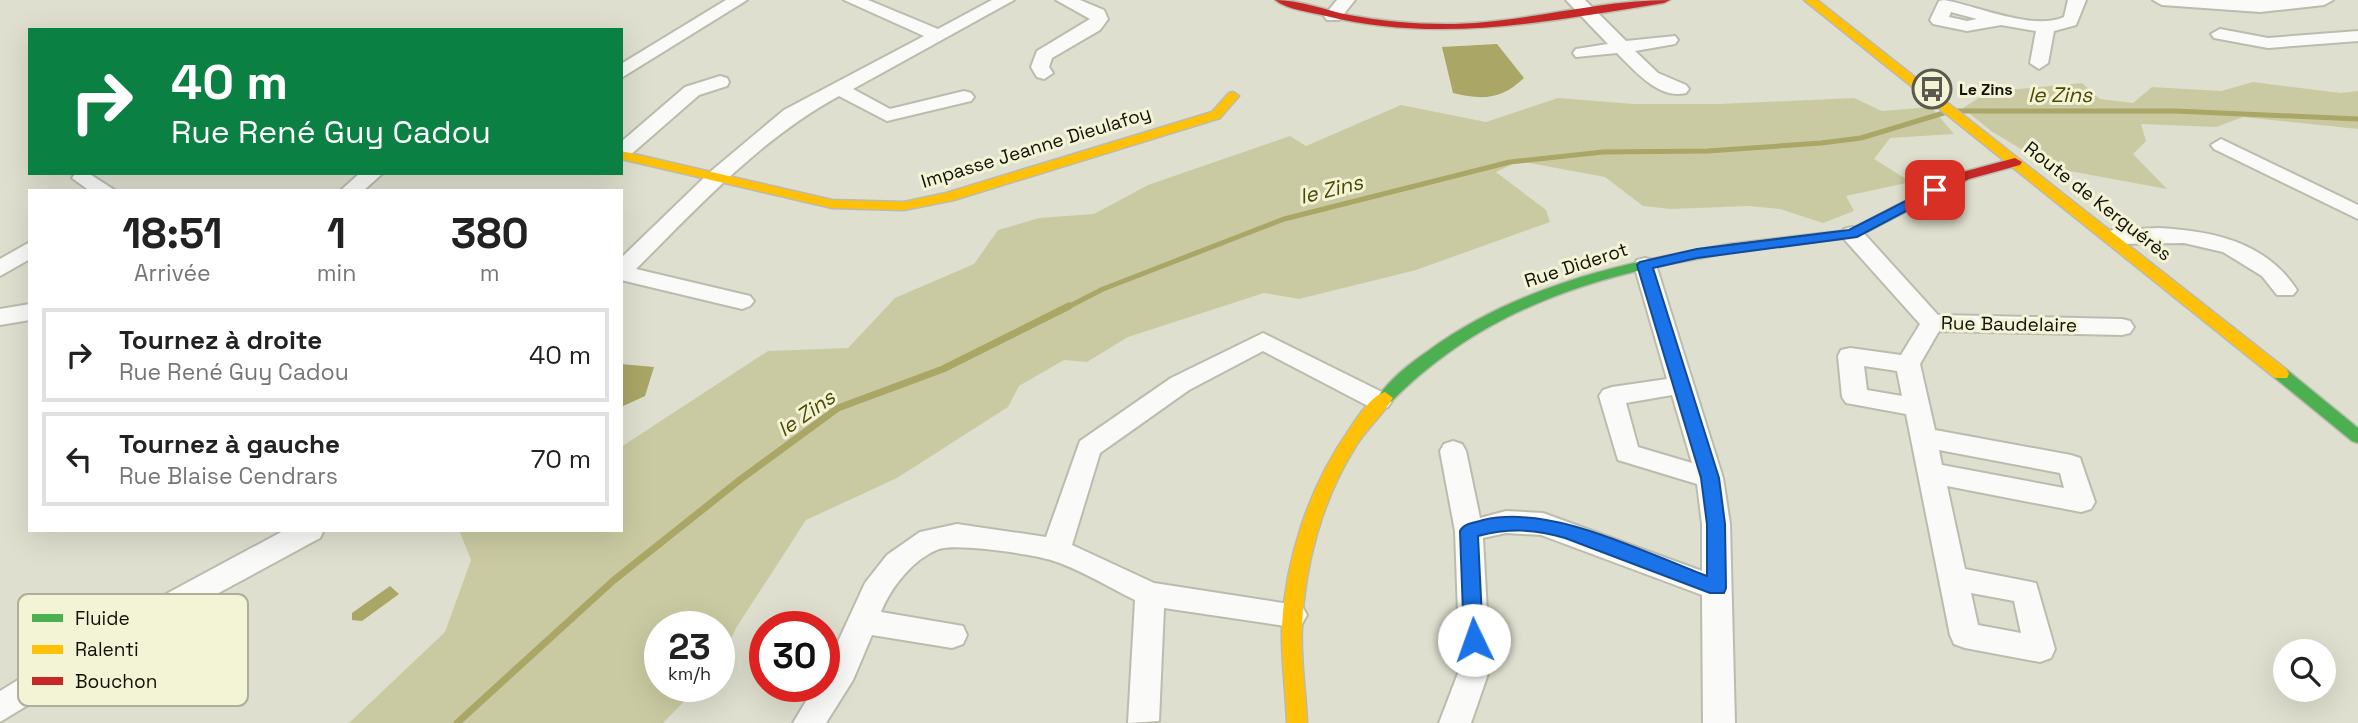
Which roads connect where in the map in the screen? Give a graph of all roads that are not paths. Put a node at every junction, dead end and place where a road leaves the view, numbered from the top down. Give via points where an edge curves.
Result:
1 (738, 0) edge
2 (853, 0) edge
3 (1005, 0) edge
4 (1065, 0) edge
5 (1281, 0) edge
6 (1346, 0) edge
7 (1664, 0) edge
8 (1810, 0) edge
9 (2077, 0) edge
10 (2162, 0) edge
11 (2324, 0) edge
12 (1582, 6) edge
13 (2260, 7) junction
14 (1333, 16) junction
15 (2005, 19) dead end
16 (2046, 28) junction
17 (2220, 34) dead end
18 (938, 35) junction
19 (2358, 36) edge
20 (1669, 40) dead end
21 (2306, 40) junction
22 (1622, 46) junction
23 (1582, 53) dead end
24 (2039, 64) dead end
25 (623, 71) edge
26 (1044, 73) dead end
27 (720, 82) dead end
28 (838, 88) junction
29 (1679, 89) dead end
30 (1233, 96) dead end
31 (964, 97) dead end
32 (2221, 145) dead end
33 (623, 152) edge
34 (623, 154) edge
35 (2015, 162) junction
36 (717, 176) junction
37 (82, 178) dead end
38 (102, 189) edge
39 (2358, 213) edge
40 (1852, 234) junction
41 (2112, 237) junction
42 (28, 250) edge
43 (1645, 265) junction
44 (0, 269) edge
45 (623, 270) edge
46 (623, 272) edge
47 (2285, 290) dead end
48 (741, 302) dead end
49 (28, 312) edge
50 (0, 317) edge
51 (1931, 323) junction
52 (2122, 327) dead end
53 (1908, 364) junction
54 (1683, 385) junction
55 (1379, 401) junction
56 (1916, 407) junction
57 (1922, 437) junction
58 (2358, 437) edge
59 (1453, 451) dead end
60 (1928, 472) junction
61 (1710, 478) junction
62 (1469, 531) junction
63 (306, 532) edge
64 (1056, 550) junction
65 (1953, 578) dead end
66 (1717, 588) junction
67 (188, 594) edge
68 (1150, 594) junction
69 (1292, 615) junction
70 (862, 621) junction
71 (952, 635) dead end
72 (18, 696) edge
73 (0, 708) edge
74 (1146, 722) edge
75 (809, 723) edge
76 (1297, 723) edge
77 (1455, 723) edge
78 (1718, 723) edge

1 - 25 street
2 - 18 street
3 - 18 street
4 - 26 street via 1098,14 1099,19 1043,54 1040,67
5 - 14 street
6 - 14 street
7 - 12 street
8 - 35 street, Route de Kerguérès
9 - 16 street via 2073,18
10 - 13 street
11 - 13 street
12 - 14 street via 1479,27 1414,28
12 - 22 street
13 - 21 street
15 - 16 street
16 - 24 street
17 - 21 street via 2268,43
18 - 28 street
19 - 21 street
20 - 22 street
22 - 23 street
22 - 29 street via 1651,76
27 - 33 street via 692,91
28 - 31 street via 887,115
28 - 36 street via 791,114
30 - 36 street, Impasse Jeanne Dieulafoy via 1216,115 949,197 904,206 832,204
32 - 39 street
34 - 36 street, Impasse Jeanne Dieulafoy
35 - 40 street, Rue Diderot via 1976,168
35 - 41 street, Route de Kerguérès
36 - 45 street
37 - 38 street
40 - 43 street, Rue Diderot via 1697,253
40 - 51 street, Rue Baudelaire
41 - 47 street via 2171,233 2218,244 2262,262 2274,271
41 - 58 street, Route de Kerguérès
42 - 44 street
43 - 54 street
43 - 55 street, Rue Diderot via 1541,296 1471,327 1428,356
46 - 48 street
49 - 50 street
51 - 52 street, Rue Baudelaire
51 - 53 street
53 - 56 street
53 - 56 street via 1850,356 1855,397
54 - 61 street
54 - 61 street via 1612,396 1626,453
55 - 64 street via 1263,341 1183,383 1089,448
55 - 69 street, Rue Diderot via 1342,453 1321,495 1302,552
56 - 57 street
57 - 60 street
57 - 60 street via 2070,465 2081,502
59 - 62 street
60 - 65 street
61 - 66 street
62 - 66 street via 1506,522 1543,524
62 - 77 street via 1475,668
63 - 67 street
64 - 68 street
64 - 70 street via 957,535 930,540 897,563 874,591
66 - 78 street
68 - 69 street
68 - 74 street
69 - 76 street, Rue Diderot
70 - 71 street
70 - 75 street via 842,671
72 - 73 street

